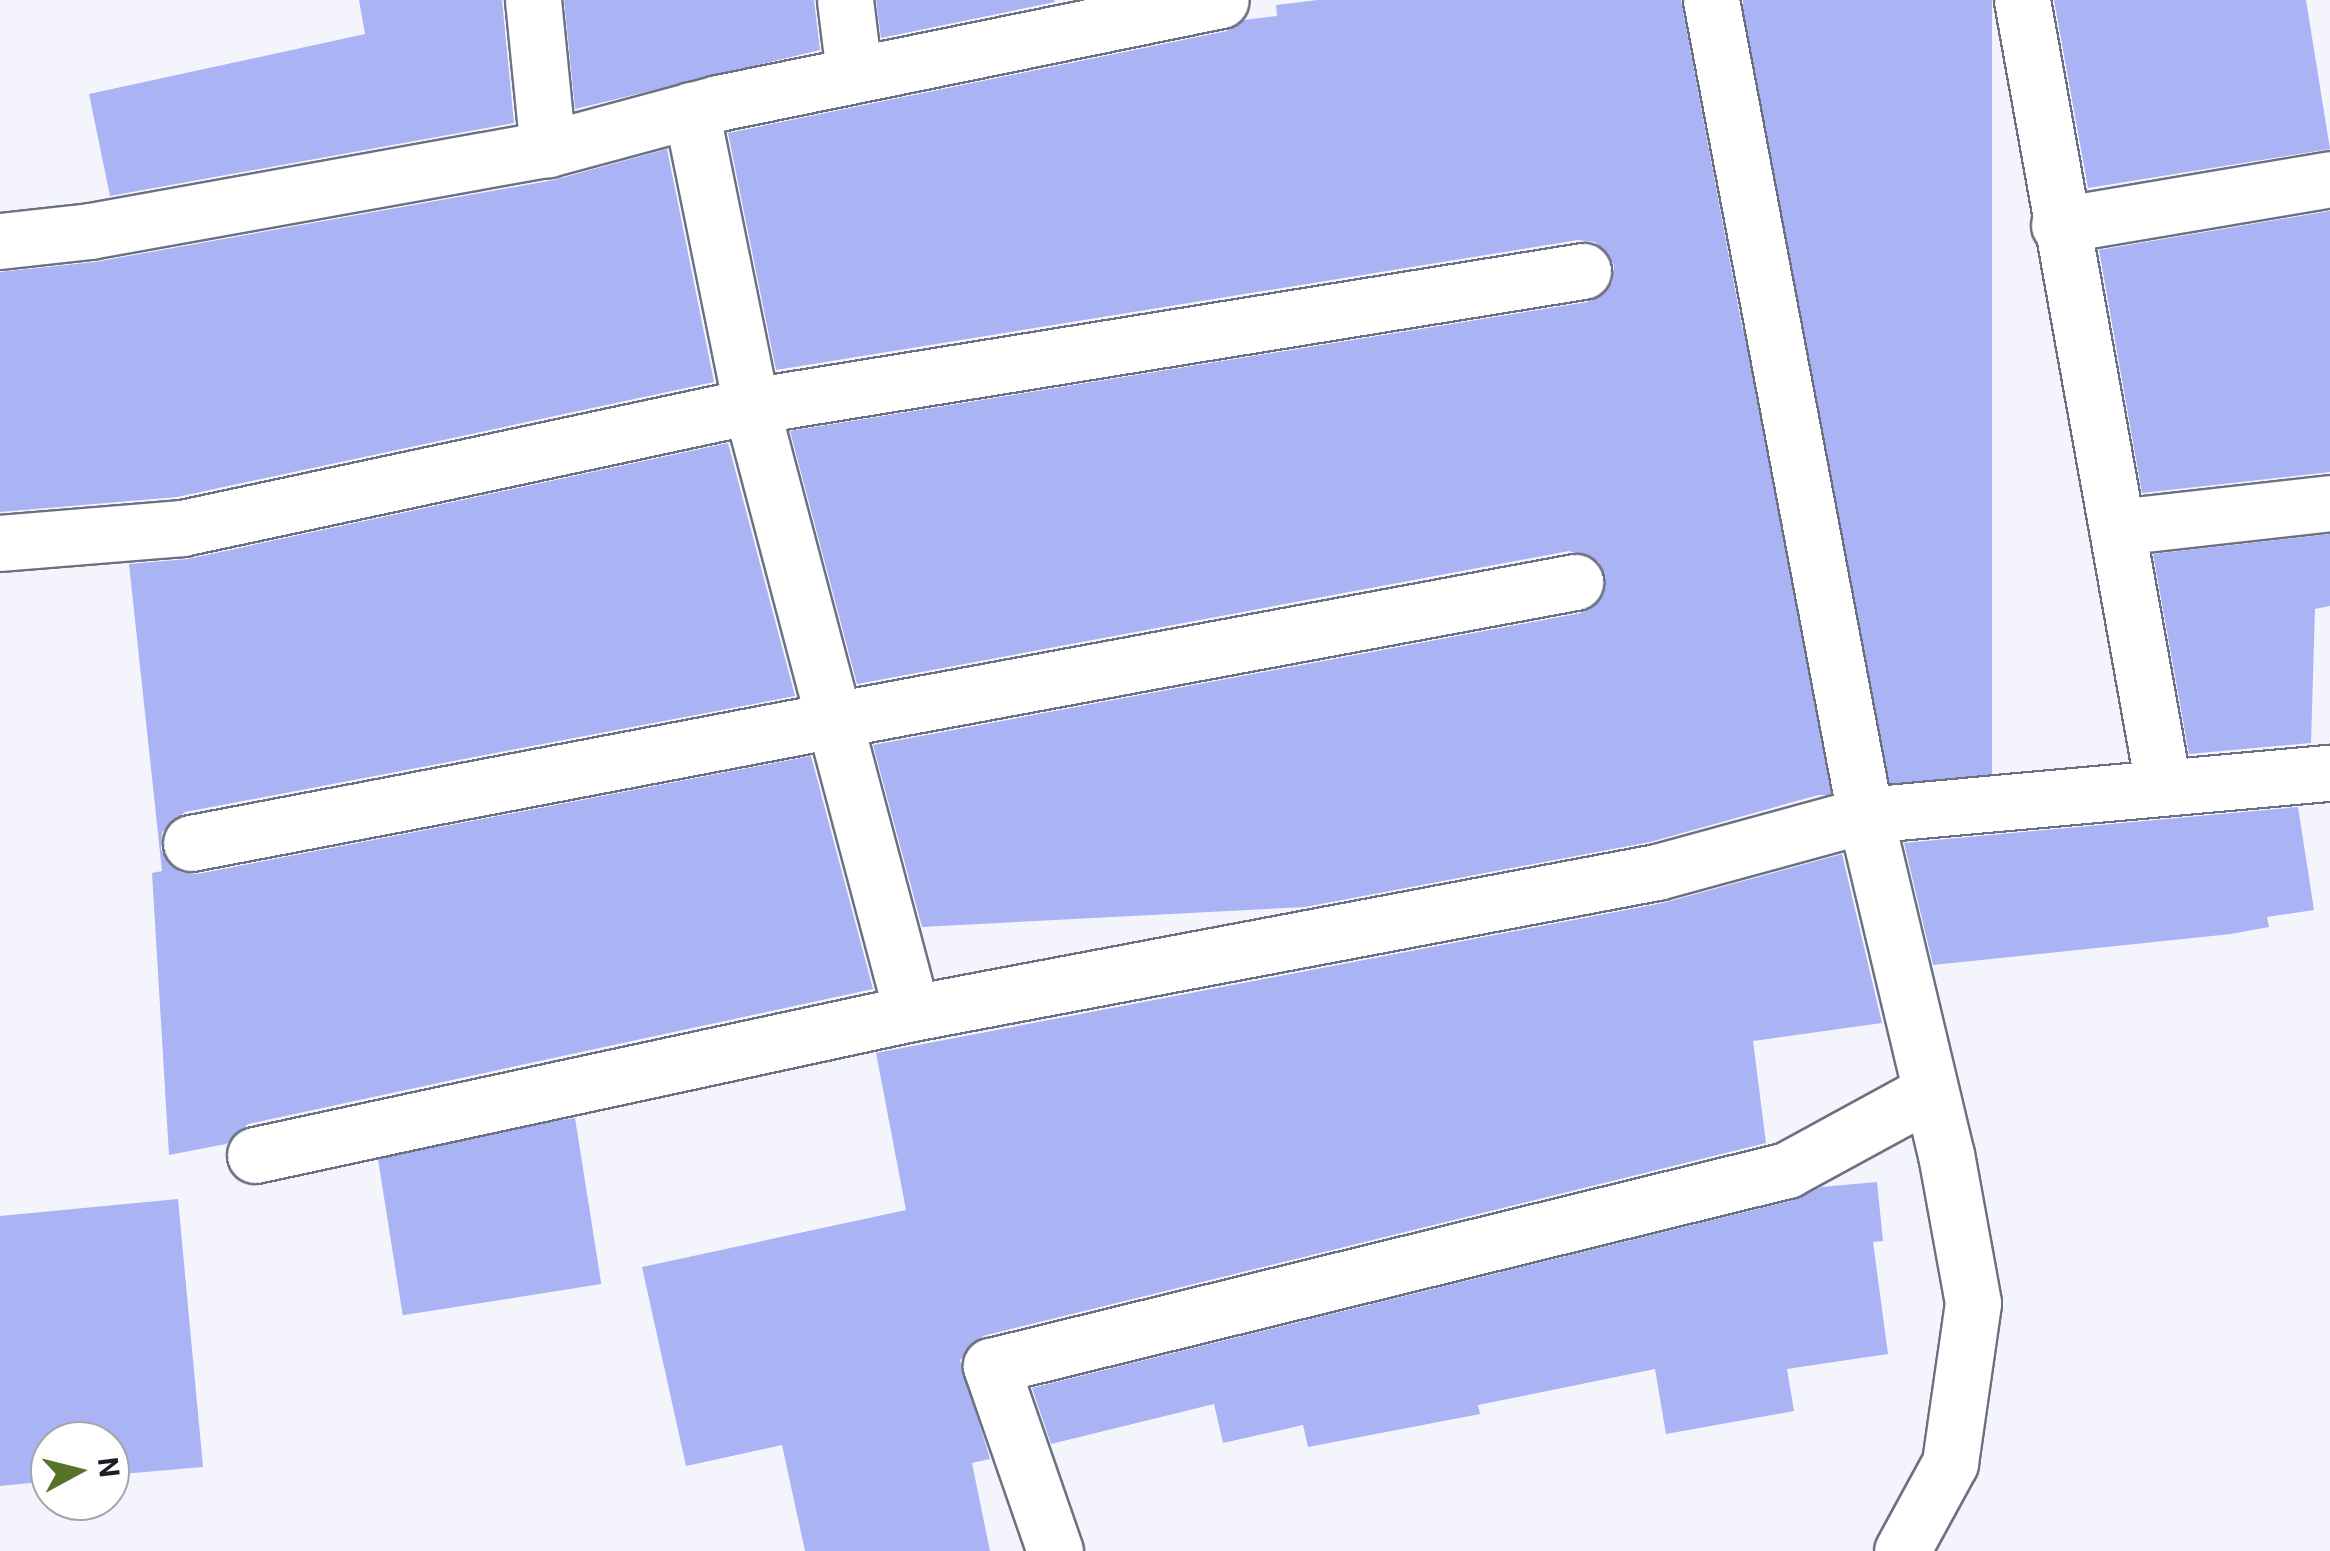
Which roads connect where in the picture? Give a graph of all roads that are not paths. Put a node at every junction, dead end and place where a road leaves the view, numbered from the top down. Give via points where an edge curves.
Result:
1 (532, 0) edge
2 (845, 0) edge
3 (1221, 0) edge
4 (1712, 0) edge
5 (2022, 0) edge
6 (854, 73) junction
7 (691, 110) junction
8 (548, 149) junction
9 (2330, 179) edge
10 (2059, 226) junction
11 (0, 241) edge
12 (1583, 271) dead end
13 (751, 406) junction
14 (2330, 502) edge
15 (2118, 527) junction
16 (0, 542) edge
17 (1576, 582) dead end
18 (834, 720) junction
19 (2330, 773) edge
20 (2163, 785) junction
21 (1866, 815) junction
22 (191, 843) dead end
23 (912, 1013) junction
24 (1928, 1093) junction
25 (255, 1155) dead end
26 (1054, 1551) edge
27 (1902, 1551) edge

1 - 8 street
2 - 6 street
3 - 6 street
4 - 21 street
5 - 10 street
6 - 7 street
7 - 8 street
7 - 13 street
8 - 11 street via 90,231
9 - 10 street
10 - 15 street
12 - 13 street
13 - 16 street via 182,528
13 - 18 street
14 - 15 street
15 - 20 street
17 - 18 street
18 - 22 street
18 - 23 street
19 - 20 street
20 - 21 street
21 - 23 street via 1657,872
21 - 24 street
23 - 25 street
24 - 26 street via 1787,1170 990,1366
24 - 27 street via 1974,1303 1950,1463

